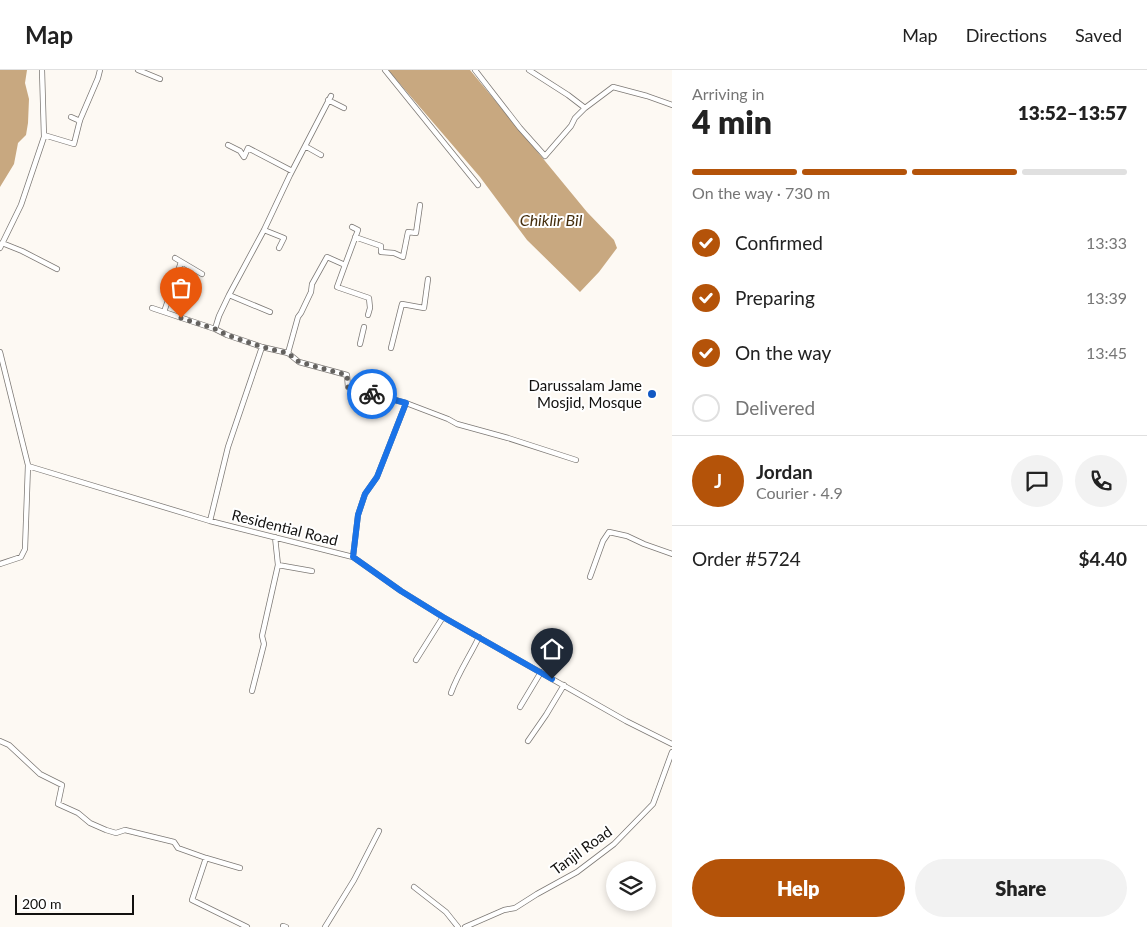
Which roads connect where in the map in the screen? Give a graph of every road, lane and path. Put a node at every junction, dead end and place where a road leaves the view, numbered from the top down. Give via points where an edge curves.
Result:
1 (42, 70) edge
2 (100, 70) edge
3 (138, 70) edge
4 (384, 70) edge
5 (475, 70) edge
6 (530, 70) edge
7 (160, 78) dead end
8 (672, 105) edge
9 (344, 108) dead end
10 (585, 108) junction
11 (71, 117) dead end
12 (80, 121) junction
13 (44, 135) junction
14 (228, 145) dead end
15 (305, 146) junction
16 (321, 155) dead end
17 (292, 170) junction
18 (478, 185) dead end
19 (420, 205) dead end
20 (352, 227) dead end
21 (264, 230) junction
22 (355, 237) junction
23 (2, 243) junction
24 (0, 248) edge
25 (279, 248) dead end
26 (176, 258) dead end
27 (181, 262) junction
28 (345, 265) junction
29 (56, 269) dead end
30 (202, 274) dead end
31 (428, 279) dead end
32 (229, 295) junction
33 (152, 308) dead end
34 (164, 312) junction
35 (270, 312) dead end
36 (368, 315) dead end
37 (364, 327) dead end
38 (215, 329) junction
39 (360, 344) dead end
40 (262, 347) junction
41 (391, 348) dead end
42 (0, 352) edge
43 (288, 353) junction
44 (406, 403) junction
45 (576, 460) dead end
46 (28, 466) junction
47 (210, 521) junction
48 (275, 537) junction
49 (672, 554) edge
50 (353, 557) junction
51 (0, 564) edge
52 (278, 564) junction
53 (312, 571) dead end
54 (590, 577) dead end
55 (443, 617) junction
56 (479, 637) junction
57 (416, 660) dead end
58 (541, 672) junction
59 (564, 685) junction
60 (252, 691) dead end
61 (451, 693) dead end
62 (520, 707) dead end
63 (0, 741) edge
64 (528, 741) dead end
65 (672, 744) edge
66 (672, 752) edge
67 (379, 832) dead end
68 (206, 858) junction
69 (240, 868) dead end
70 (414, 887) dead end
71 (247, 927) edge
72 (325, 927) edge
73 (458, 927) edge
74 (465, 927) edge

1 - 13 street
2 - 12 street
3 - 7 street
4 - 18 street
5 - 10 street via 545,156
6 - 10 street
8 - 10 street via 613,87
9 - 15 street via 330,98
11 - 12 street
12 - 13 street via 74,144
13 - 23 street via 21,205
14 - 17 street via 244,157 248,148
15 - 16 street
15 - 17 street
17 - 21 street
19 - 22 street via 416,233 408,232 403,257 381,252 381,246
20 - 22 street via 358,230
21 - 25 street via 284,238
21 - 32 street
22 - 28 street
23 - 24 street
23 - 29 street
26 - 27 street
27 - 30 street
27 - 34 street
28 - 36 street via 337,287 369,298
28 - 43 street via 327,257 298,317
31 - 41 street via 424,308 402,304
32 - 35 street
32 - 38 street
33 - 34 street
34 - 38 street
37 - 39 street
38 - 40 street
40 - 43 street
40 - 47 street via 228,446
42 - 46 street
43 - 44 street via 299,362 347,375 348,387
44 - 45 street via 457,424
44 - 50 street via 377,477 365,494 358,515
46 - 47 street, Residential Road
46 - 51 street via 25,549 21,557
47 - 48 street, Residential Road
48 - 50 street, Residential Road
48 - 52 street
49 - 54 street via 609,532
50 - 55 street, Residential Road
52 - 53 street
52 - 60 street
55 - 56 street, Residential Road
55 - 57 street
56 - 58 street, Residential Road
56 - 61 street
58 - 59 street, Residential Road
58 - 62 street
59 - 64 street
59 - 65 street, Residential Road
63 - 68 street via 10,745 40,774 62,785 58,804 90,823 116,833 125,830 174,842 178,848
66 - 74 street, Tanjil Road via 653,804 614,844 577,872 516,908
67 - 72 street
68 - 69 street
68 - 71 street via 192,900
70 - 73 street via 446,912

